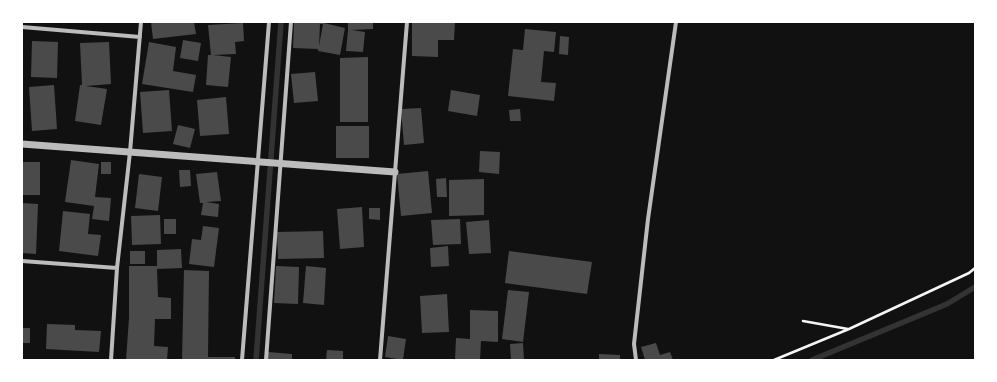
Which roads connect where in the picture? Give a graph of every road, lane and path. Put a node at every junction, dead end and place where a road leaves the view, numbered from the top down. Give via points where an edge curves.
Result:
1 (141, 22) edge
2 (270, 22) edge
3 (291, 22) edge
4 (407, 22) edge
5 (676, 22) edge
6 (22, 27) edge
7 (140, 36) junction
8 (22, 144) edge
9 (130, 152) junction
10 (258, 162) junction
11 (280, 164) junction
12 (395, 172) junction
13 (22, 260) edge
14 (117, 268) junction
15 (975, 268) edge
16 (803, 320) dead end
17 (849, 329) junction
18 (111, 360) edge
19 (242, 360) edge
20 (266, 360) edge
21 (380, 360) edge
22 (636, 360) edge
23 (774, 360) edge

1 - 7 street
2 - 10 street
3 - 11 street
4 - 12 street
5 - 22 street via 648,219 634,344
6 - 7 street
7 - 9 street
8 - 9 street
9 - 10 street
9 - 14 street
10 - 11 street
10 - 19 street
11 - 12 street
11 - 20 street
12 - 21 street
13 - 14 street
14 - 18 street
15 - 17 path
16 - 17 path
17 - 23 path

